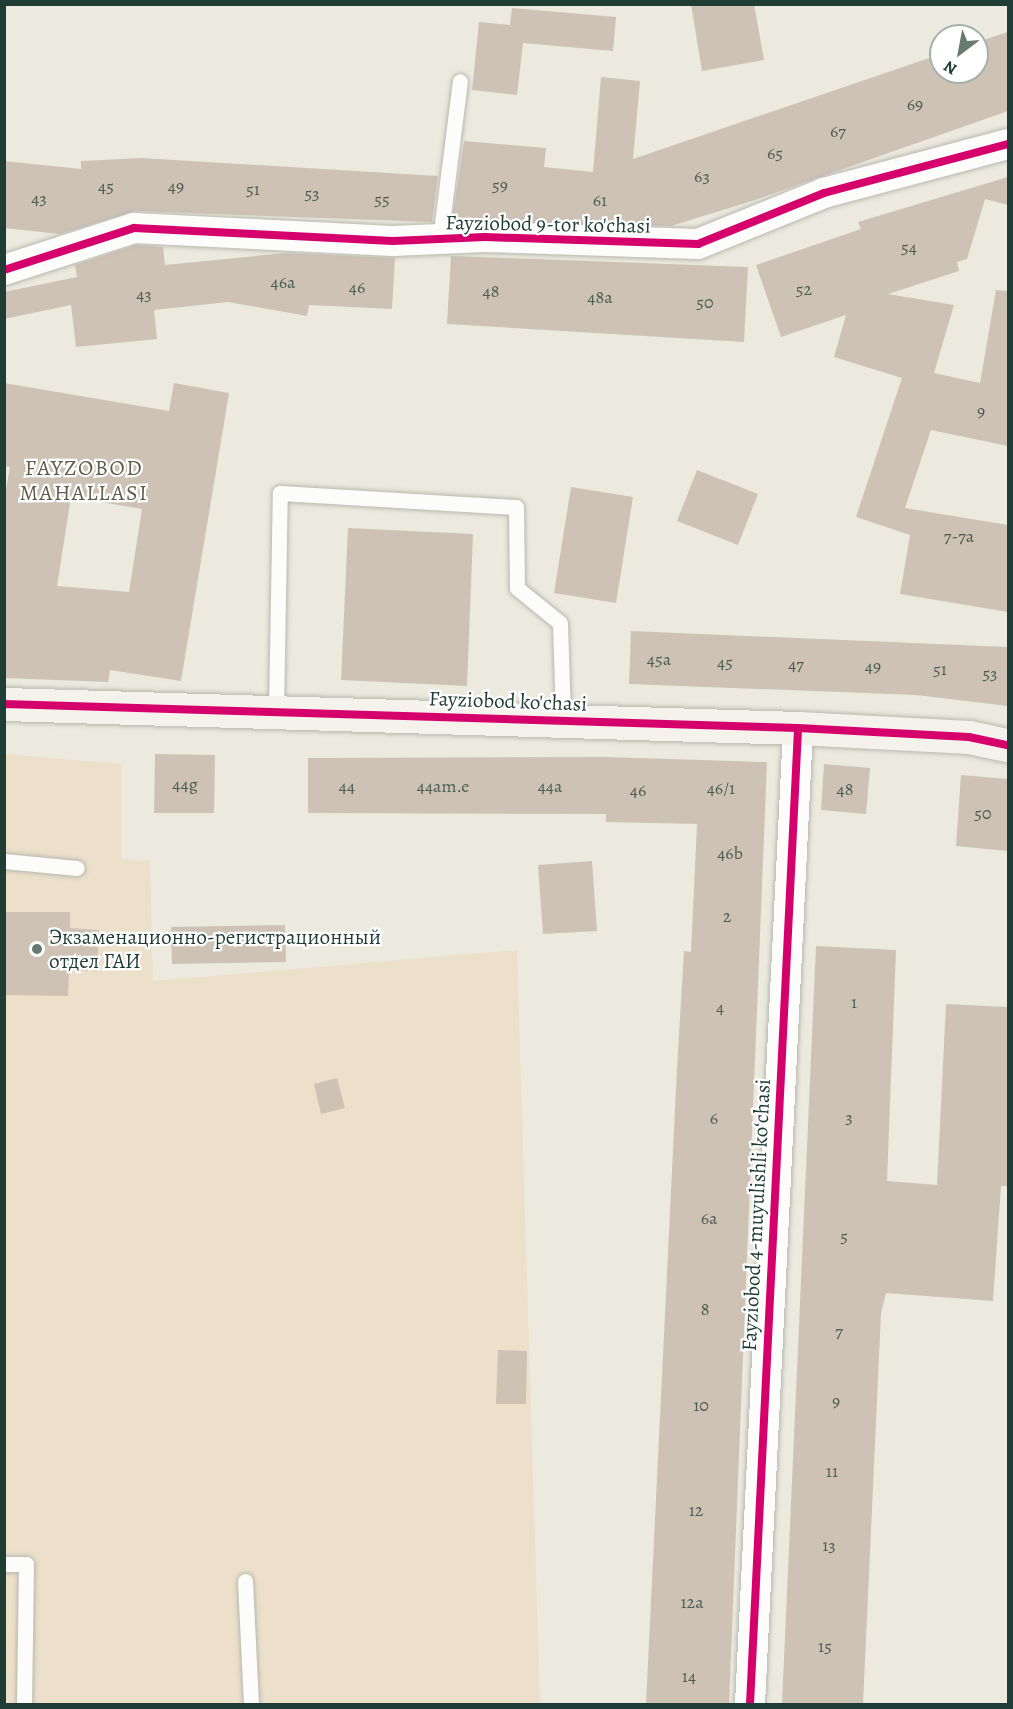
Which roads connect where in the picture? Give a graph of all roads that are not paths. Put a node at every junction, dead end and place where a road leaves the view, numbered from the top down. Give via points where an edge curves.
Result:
1 (460, 81) dead end
2 (1008, 144) edge
3 (440, 239) junction
4 (4, 270) edge
5 (4, 704) edge
6 (276, 712) junction
7 (563, 721) junction
8 (798, 728) junction
9 (1008, 745) edge
10 (4, 861) edge
11 (77, 868) dead end
12 (4, 1564) edge
13 (245, 1581) dead end
14 (24, 1704) edge
15 (251, 1704) edge
16 (750, 1704) edge

1 - 3 lane
2 - 3 street, Fayziobod 9-tor ko'chasi via 824,193 698,244
3 - 4 street, Fayziobod 9-tor ko'chasi via 134,228
5 - 6 street, Fayziobod ko'chasi
6 - 7 street, Fayziobod ko'chasi
6 - 7 lane via 279,493 516,507 517,588 560,623
7 - 8 street, Fayziobod ko'chasi
8 - 9 street, Fayziobod ko'chasi via 969,737
8 - 16 street, Fayziobod 4-muyulishli koʻchasi
10 - 11 lane
12 - 14 lane via 26,1564
13 - 15 lane

